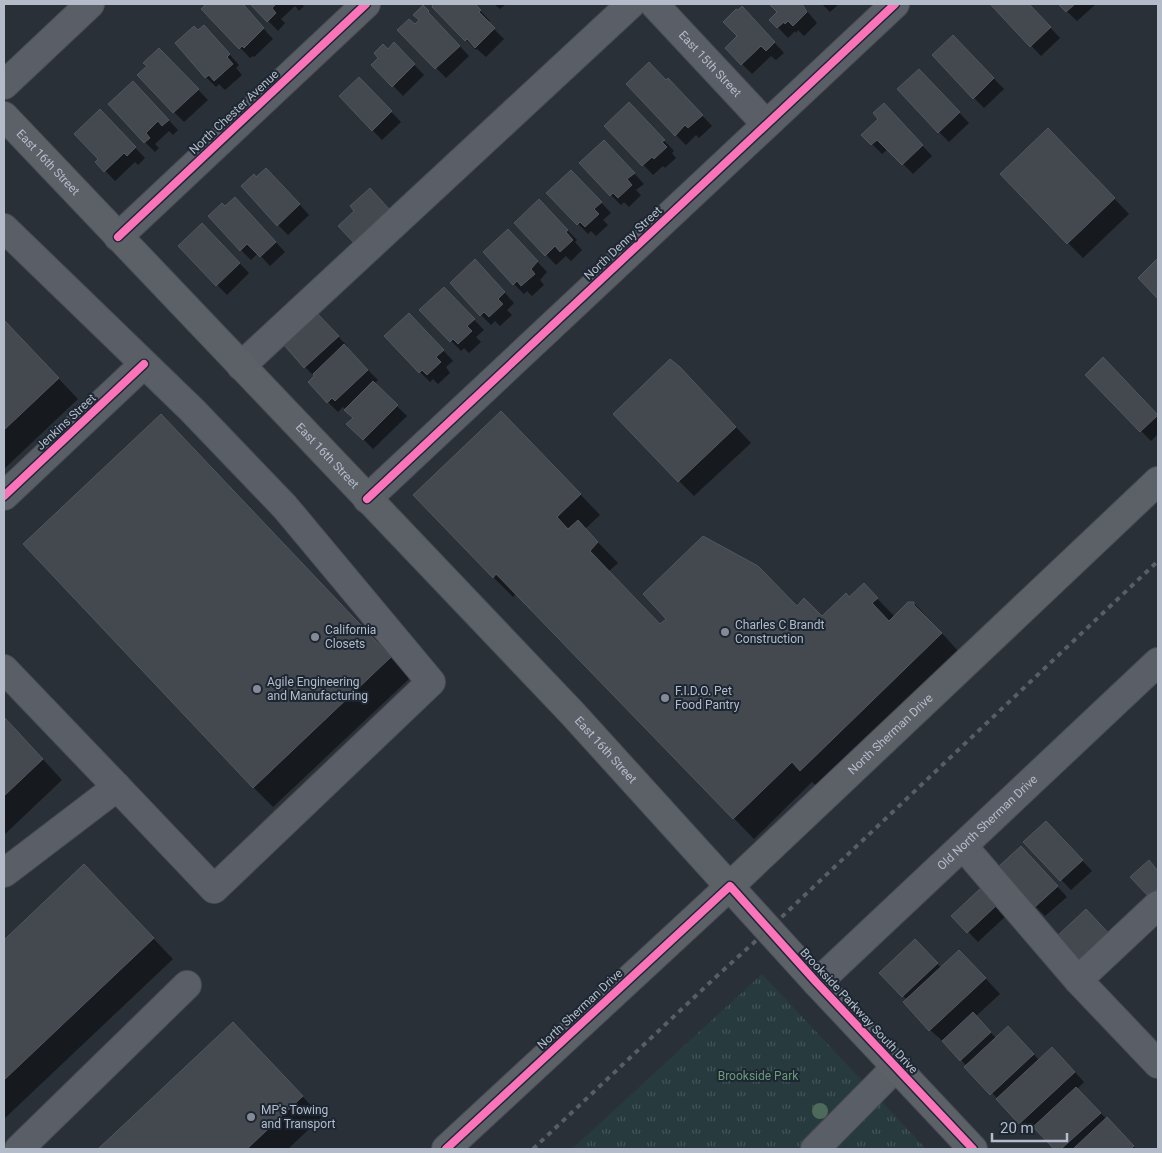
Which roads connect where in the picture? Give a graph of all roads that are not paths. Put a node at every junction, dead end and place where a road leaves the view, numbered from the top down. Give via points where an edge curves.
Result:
1 (90, 4) edge
2 (366, 4) edge
3 (631, 4) edge
4 (654, 4) edge
5 (894, 4) edge
6 (4, 85) edge
7 (4, 116) edge
8 (766, 124) junction
9 (4, 228) edge
10 (118, 237) junction
11 (144, 364) junction
12 (241, 366) junction
13 (1158, 481) edge
14 (4, 496) edge
15 (368, 499) junction
16 (1158, 662) edge
17 (4, 669) edge
18 (117, 788) junction
19 (963, 846) junction
20 (4, 873) edge
21 (730, 886) junction
22 (1158, 905) edge
23 (1078, 980) junction
24 (816, 983) junction
25 (187, 985) dead end
26 (1158, 1064) edge
27 (896, 1067) junction
28 (19, 1149) edge
29 (446, 1149) edge
30 (815, 1149) edge
31 (973, 1149) edge

1 - 6 street
2 - 10 street, North Chester Avenue
3 - 12 street
4 - 8 street, East 15th Street
5 - 8 street, North Denny Street
7 - 10 main road, East 16th Street
8 - 15 street, North Denny Street
9 - 11 street
10 - 12 main road, East 16th Street
11 - 14 street, Jenkins Street
11 - 18 street via 285,506 431,682 214,889
12 - 15 main road, East 16th Street
13 - 21 main road, North Sherman Drive
15 - 21 main road, East 16th Street via 573,714
16 - 19 street, Old North Sherman Drive
17 - 18 street
18 - 20 street
19 - 23 street
19 - 24 street, Old North Sherman Drive
21 - 24 main road, Brookside Parkway South Drive
21 - 29 main road, North Sherman Drive
22 - 23 street
23 - 26 street
24 - 27 main road, Brookside Parkway South Drive
25 - 28 street
27 - 30 street
27 - 31 main road, Brookside Parkway South Drive

